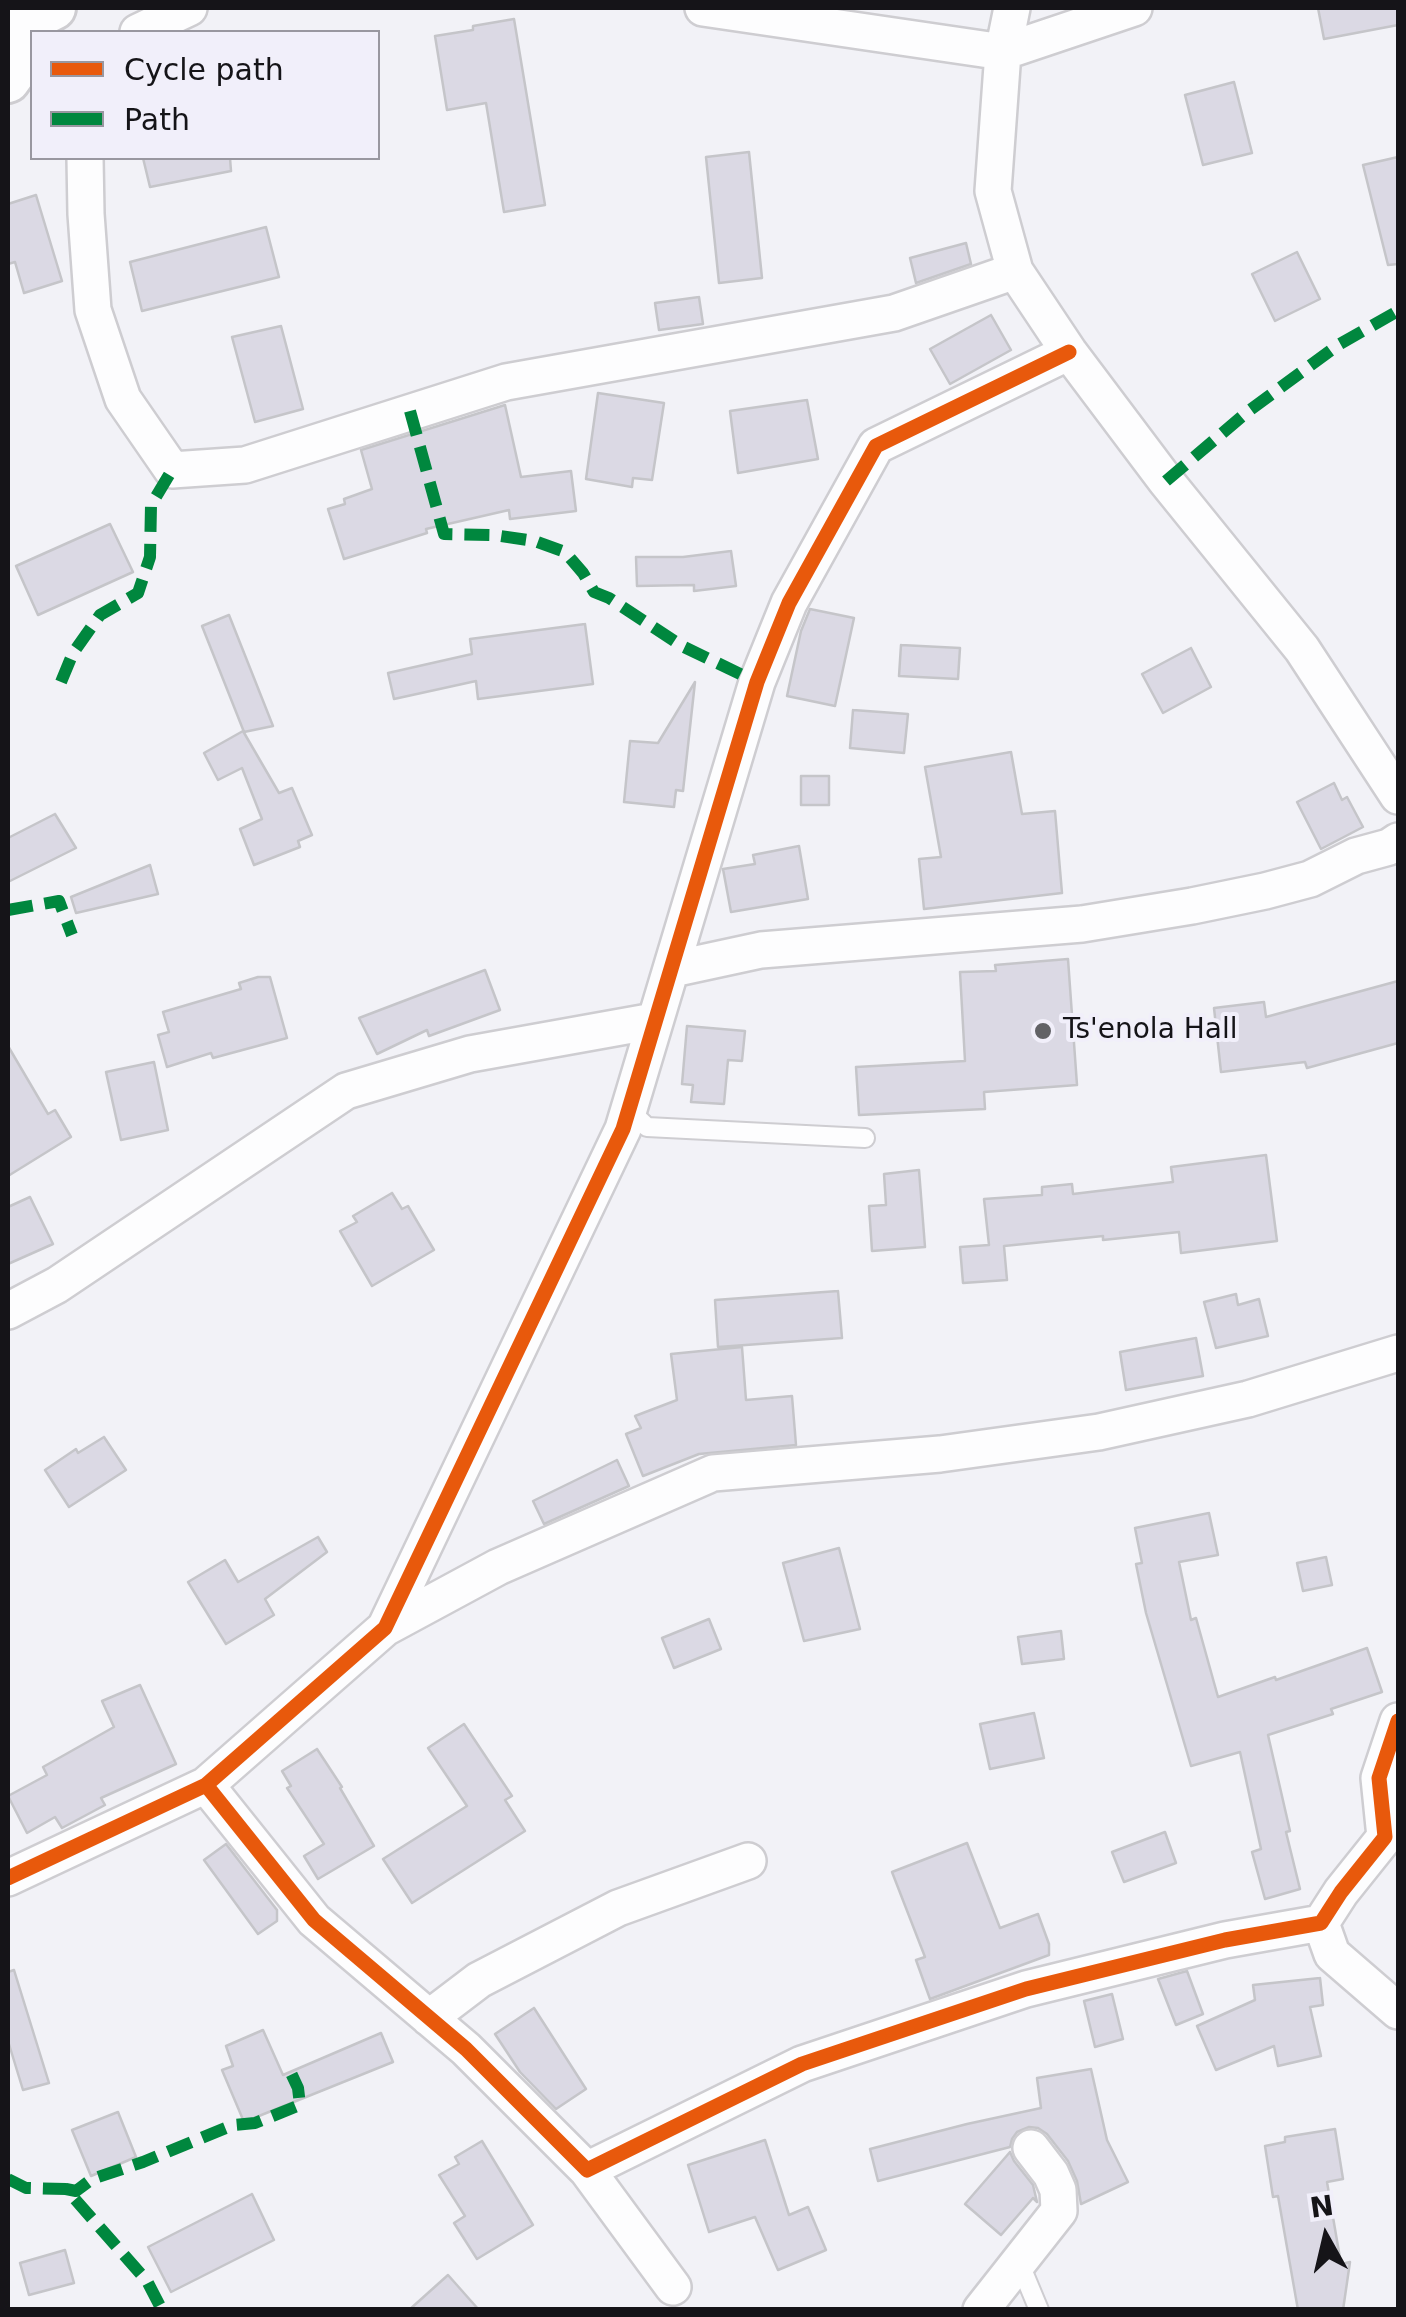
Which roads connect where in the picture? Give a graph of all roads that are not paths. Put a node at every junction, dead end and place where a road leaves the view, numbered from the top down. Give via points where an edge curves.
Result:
1 (54, 8) edge
2 (64, 8) edge
3 (189, 8) edge
4 (704, 8) edge
5 (1012, 8) edge
6 (1134, 8) edge
7 (38, 30) edge
8 (43, 30) edge
9 (142, 30) edge
10 (1003, 52) junction
11 (85, 160) edge
12 (1014, 271) junction
13 (1069, 352) junction
14 (1398, 796) edge
15 (1398, 841) edge
16 (672, 970) junction
17 (654, 1022) junction
18 (629, 1110) junction
19 (865, 1138) dead end
20 (8, 1311) edge
21 (1398, 1353) edge
22 (385, 1628) junction
23 (1398, 1721) edge
24 (206, 1786) junction
25 (1392, 1833) edge
26 (748, 1860) dead end
27 (8, 1878) edge
28 (1321, 1923) junction
29 (1398, 2011) edge
30 (429, 2018) junction
31 (1031, 2148) dead end
32 (587, 2170) junction
33 (1018, 2262) junction
34 (672, 2286) dead end
35 (980, 2310) edge
36 (1040, 2310) edge

1 - 7 street
2 - 8 street
3 - 9 street
4 - 10 street
5 - 10 street
6 - 10 street
10 - 12 street via 994,190
11 - 12 street via 93,310 123,399 172,470 245,465 506,382 894,314
12 - 13 street
13 - 14 street via 1302,649
13 - 16 street via 876,446 789,602 758,682
15 - 16 street via 1310,879 1192,906 1082,924 760,950
16 - 17 street
17 - 18 street
17 - 20 street via 470,1054 346,1091
18 - 19 lane via 647,1127
18 - 22 street
21 - 22 street via 1248,1399 1098,1432 940,1454 713,1473 498,1567
22 - 24 street
23 - 25 street via 1379,1778
24 - 27 street
24 - 30 street via 314,1920
25 - 28 street
26 - 30 street via 618,1908 479,1980
28 - 29 street via 1332,1954
28 - 32 street via 1026,1989 840,2051
30 - 32 street
31 - 33 street via 1051,2174 1059,2211
32 - 34 street
33 - 35 street
33 - 36 lane

